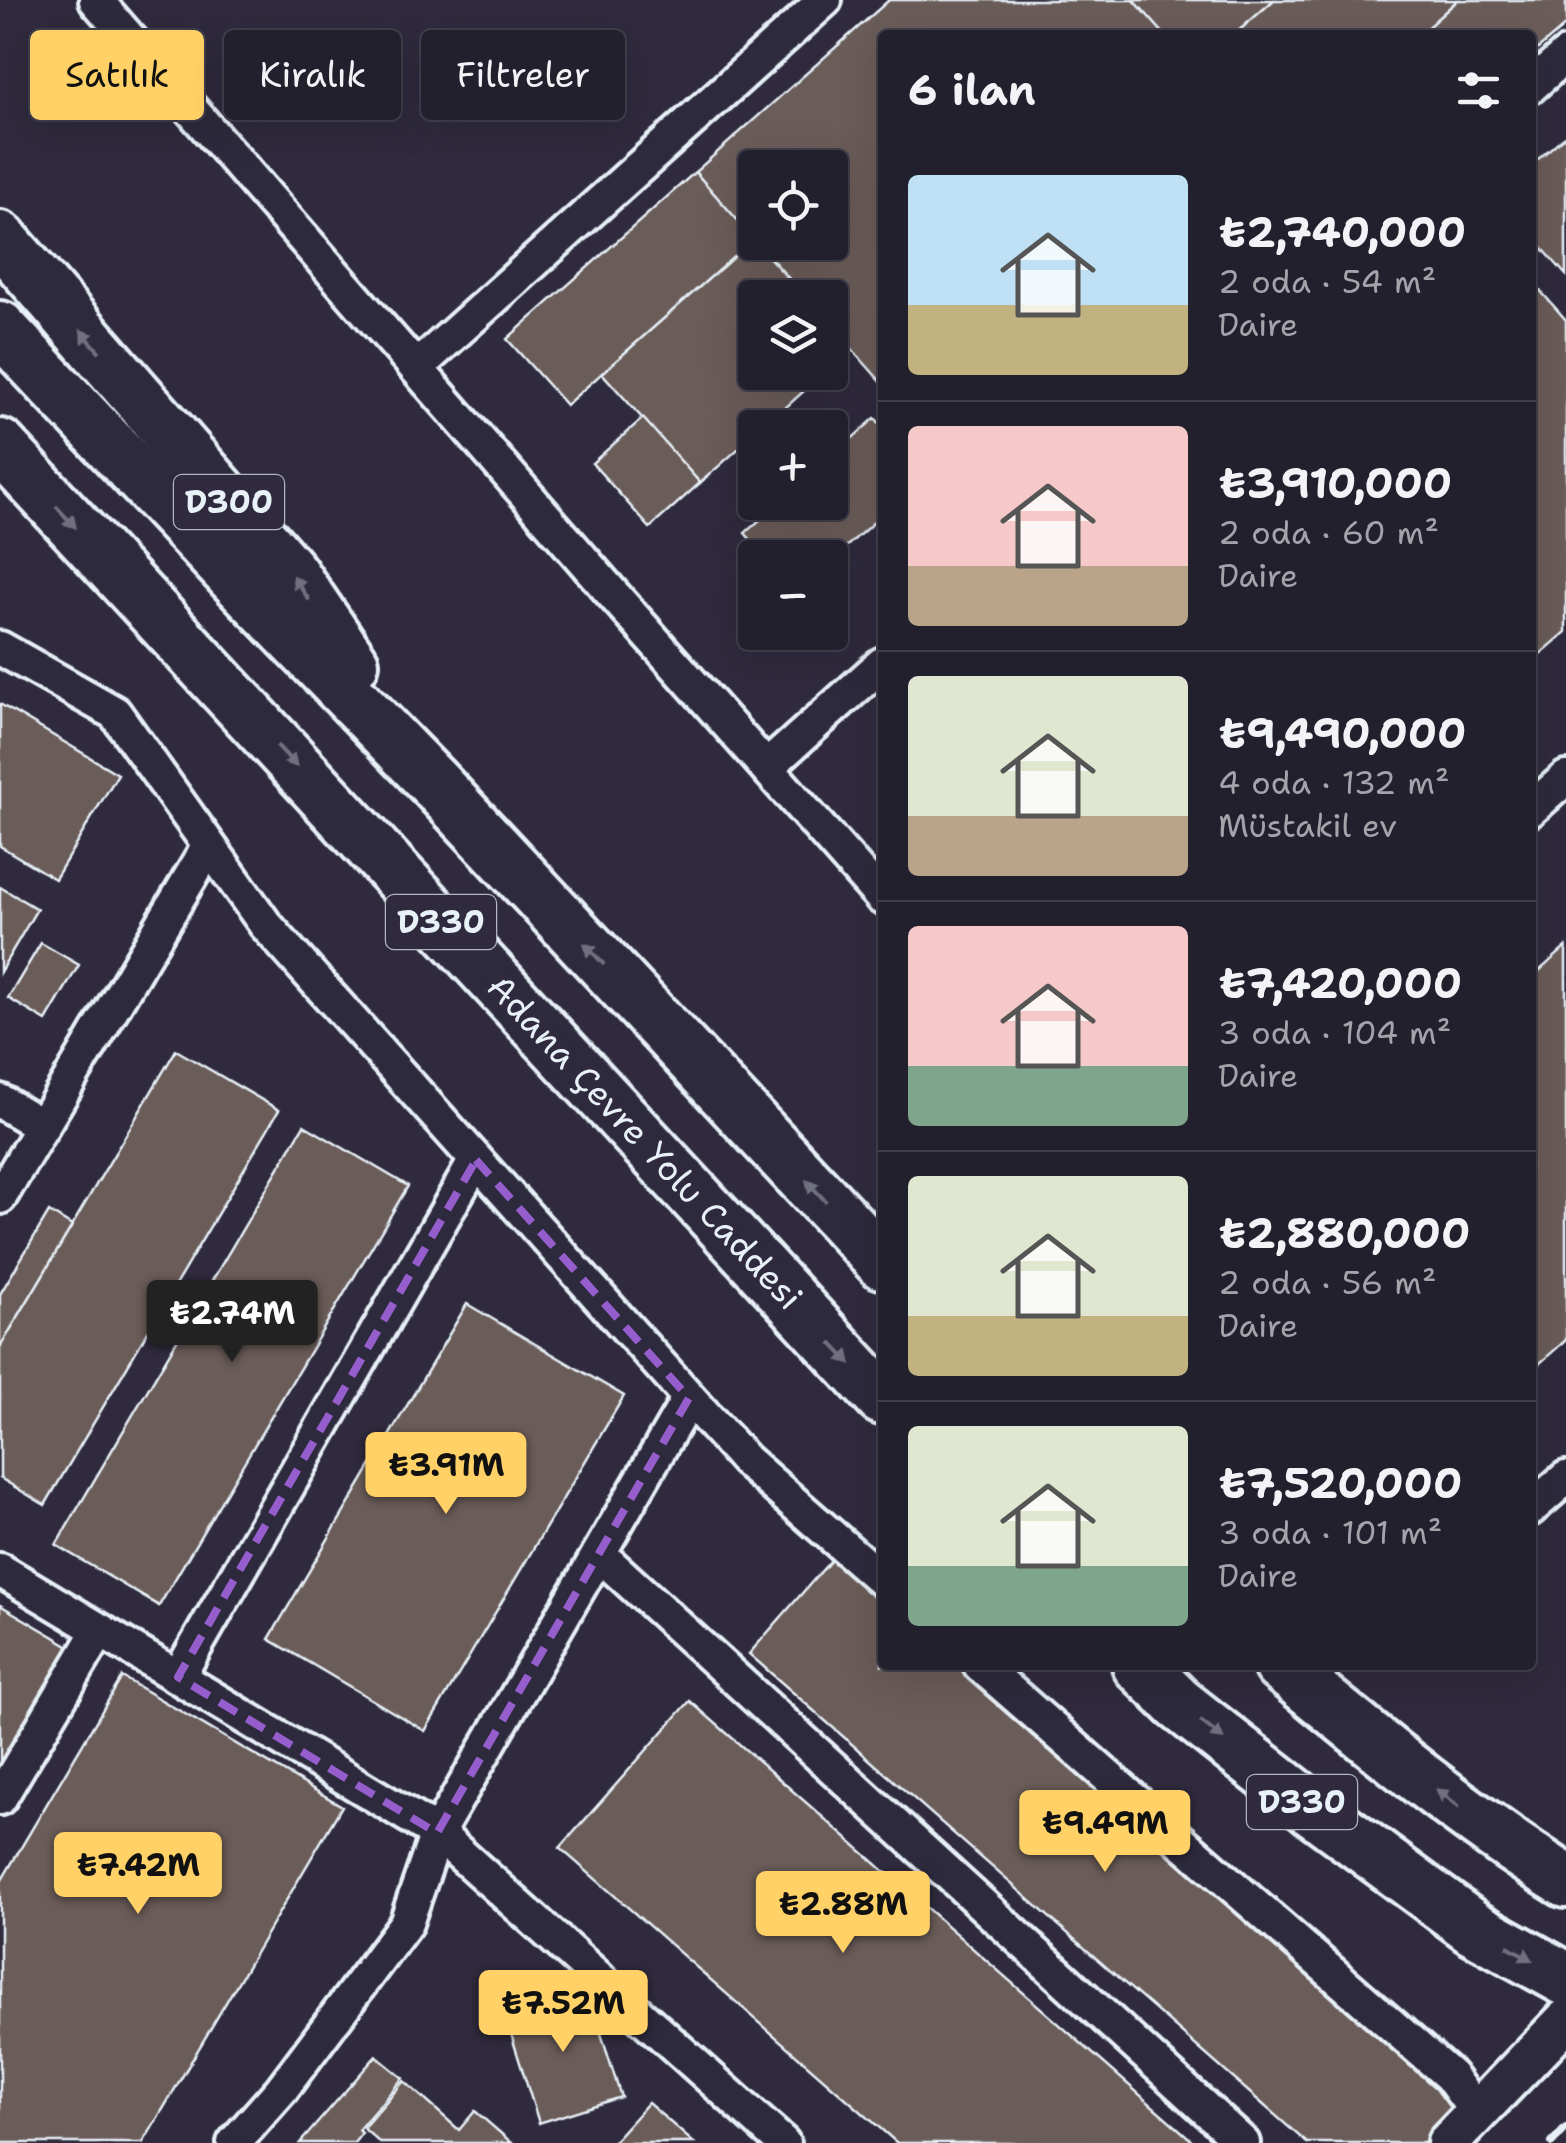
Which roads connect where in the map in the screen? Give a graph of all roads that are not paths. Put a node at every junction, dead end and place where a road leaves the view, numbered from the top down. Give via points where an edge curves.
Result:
1 (96, 0) edge
2 (825, 0) edge
3 (1566, 55) edge
4 (1536, 82) edge
5 (0, 238) edge
6 (0, 328) edge
7 (416, 368) junction
8 (0, 446) edge
9 (0, 648) edge
10 (878, 668) edge
11 (766, 767) junction
12 (1566, 778) edge
13 (435, 784) junction
14 (1536, 805) edge
15 (209, 846) junction
16 (878, 893) edge
17 (0, 1101) edge
18 (42, 1126) junction
19 (476, 1160) junction
20 (0, 1197) edge
21 (878, 1258) edge
22 (878, 1394) edge
23 (689, 1398) junction
24 (1566, 1478) edge
25 (1536, 1504) edge
26 (598, 1554) junction
27 (0, 1570) edge
28 (878, 1576) edge
29 (100, 1630) junction
30 (986, 1670) edge
31 (1145, 1670) edge
32 (1286, 1670) edge
33 (178, 1677) junction
34 (0, 1798) edge
35 (437, 1834) junction
36 (1546, 1869) edge
37 (1566, 1978) edge
38 (1566, 2020) edge
39 (1478, 2112) junction
40 (234, 2143) edge
41 (783, 2143) edge
42 (1242, 2143) edge
43 (1448, 2143) edge

1 - 7 street
2 - 7 street
3 - 4 street
13 -> 5 highway, D300 via 290,572
6 - 13 highway, D330
7 - 11 street
8 -> 22 highway, Adana Çevre Yolu Caddesi / D330
9 - 15 street via 115,714
10 - 11 street
11 - 16 street
12 - 14 street
21 -> 13 highway, D330
15 - 18 street
15 - 19 street via 266,924
17 - 18 street
18 - 20 street
19 - 23 street
19 - 33 street
23 - 26 street
23 - 28 street via 745,1460
24 - 25 street
26 - 35 street
26 - 42 street
27 - 29 street
29 - 33 street
29 - 34 street
30 - 39 street via 1450,2076
31 -> 37 highway, D330 via 1310,1808 1474,1928
36 -> 32 highway, D330
33 - 35 street
35 - 40 street via 406,1923
35 - 41 street
38 - 39 street
39 - 43 street

